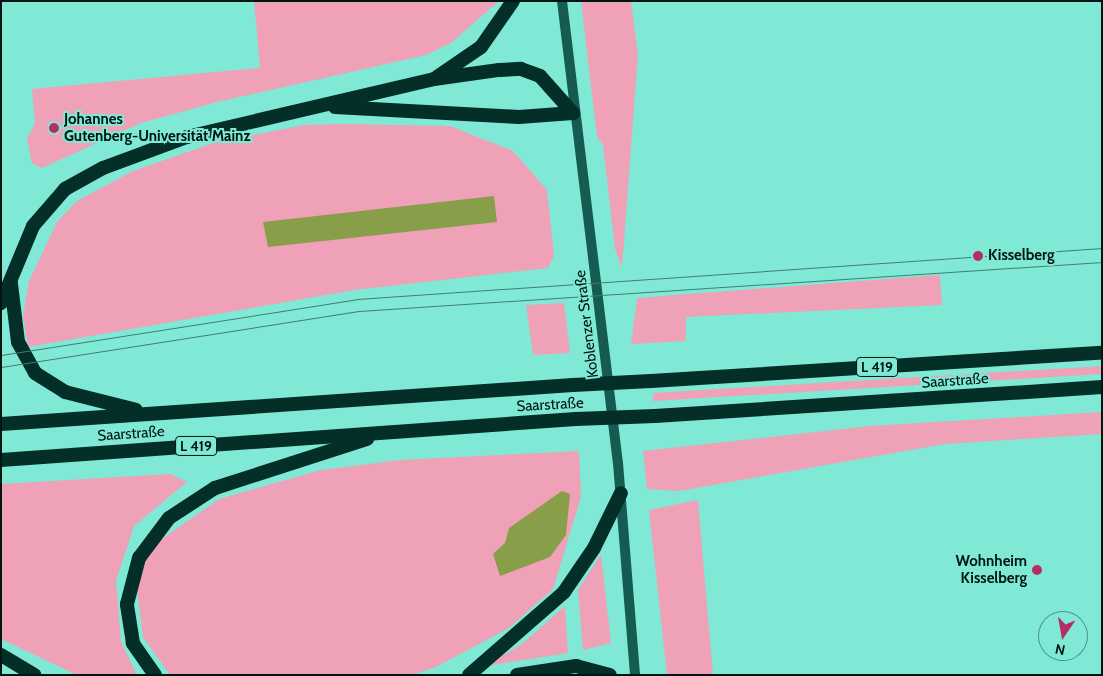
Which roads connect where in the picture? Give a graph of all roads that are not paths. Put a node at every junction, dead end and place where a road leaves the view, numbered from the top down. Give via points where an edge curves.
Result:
1 (513, 1) edge
2 (562, 1) edge
3 (434, 79) junction
4 (320, 106) junction
5 (573, 113) junction
6 (10, 281) junction
7 (1, 303) edge
8 (1102, 353) edge
9 (1102, 388) edge
10 (148, 414) junction
11 (1, 424) edge
12 (392, 432) junction
13 (1, 460) edge
14 (621, 493) junction
15 (1, 655) edge
16 (34, 675) edge
17 (154, 675) edge
18 (469, 675) edge
19 (517, 675) edge
20 (610, 675) edge
21 (635, 675) edge

1 - 3 highway via 481,47
2 - 5 main road, Koblenzer Straße
3 - 4 highway
3 - 5 highway via 521,70 547,81
4 - 5 highway via 519,117
4 - 6 highway via 196,134 75,182 55,198 33,226
5 - 14 main road, Koblenzer Straße
6 - 7 highway
6 - 10 highway via 18,342 35,374 65,392
8 - 10 highway, Saarstraße / L 419, bridge
9 - 12 highway, Saarstraße / L 419, bridge
10 - 11 highway, Saarstraße / L 419
12 - 13 highway, Saarstraße / L 419
12 - 17 highway via 215,488 169,518 139,558 127,604 133,643
14 - 18 highway via 594,548 564,592
14 - 21 main road, Koblenzer Straße
15 - 16 highway
19 - 20 highway via 576,666

